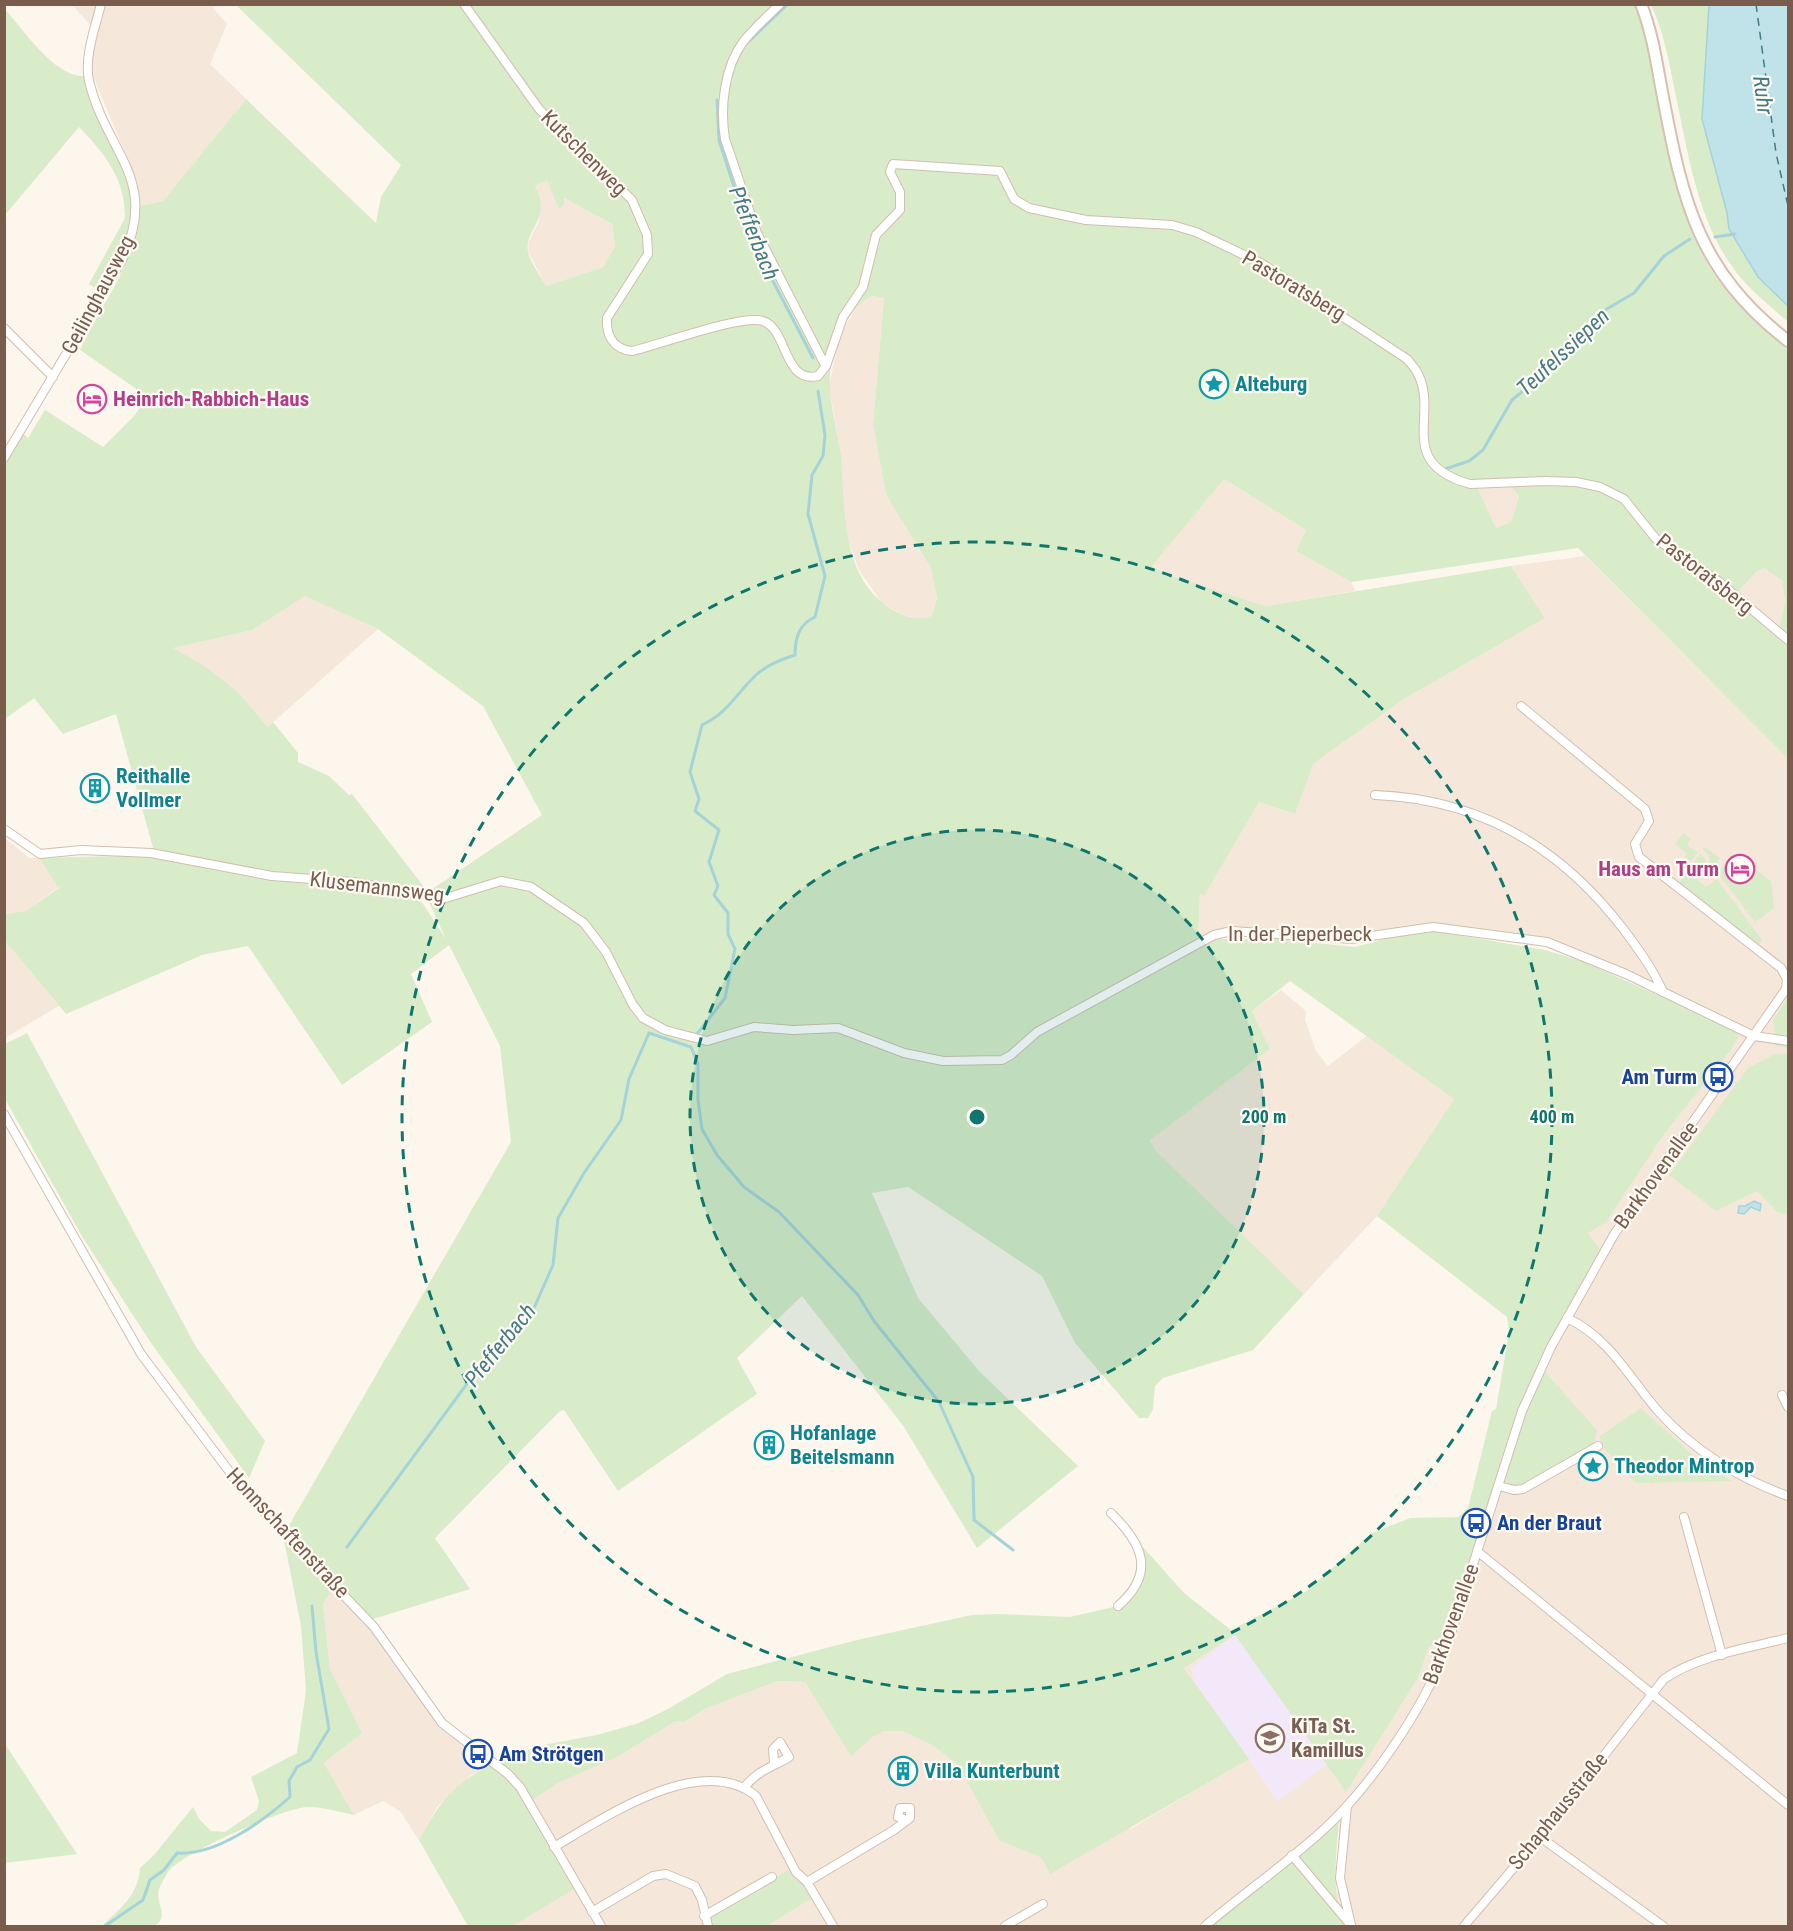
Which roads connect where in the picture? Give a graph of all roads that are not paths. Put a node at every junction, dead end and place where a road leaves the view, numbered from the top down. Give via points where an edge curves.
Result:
1 (100, 4) edge
2 (464, 4) edge
3 (780, 4) edge
4 (1641, 4) edge
5 (4, 328) edge
6 (1788, 341) edge
7 (826, 366) junction
8 (53, 377) junction
9 (4, 458) edge
10 (1788, 640) edge
11 (1521, 706) dead end
12 (1375, 795) dead end
13 (4, 829) edge
14 (1663, 993) junction
15 (830, 1027) joint
16 (1754, 1036) junction
17 (1788, 1041) edge
18 (4, 1114) edge
19 (1567, 1318) junction
20 (1782, 1395) dead end
21 (1788, 1407) edge
22 (1598, 1446) dead end
23 (1499, 1486) junction
24 (1788, 1496) edge
25 (1111, 1513) dead end
26 (1684, 1517) dead end
27 (1477, 1551) junction
28 (1118, 1606) dead end
29 (1788, 1638) edge
30 (1722, 1655) junction
31 (1651, 1695) junction
32 (774, 1763) dead end
33 (744, 1788) junction
34 (1788, 1805) edge
35 (1347, 1806) junction
36 (907, 1820) dead end
37 (1540, 1837) junction
38 (554, 1847) junction
39 (1292, 1855) junction
40 (772, 1877) dead end
41 (807, 1881) junction
42 (1042, 1904) dead end
43 (592, 1912) junction
44 (704, 1916) junction
45 (601, 1926) edge
46 (708, 1926) edge
47 (833, 1926) edge
48 (1005, 1926) edge
49 (1205, 1926) edge
50 (1351, 1926) edge
51 (1464, 1926) edge
52 (1663, 1926) edge

1 - 8 street, Geilinghausweg via 89,55 89,80 132,182 135,227 121,262
2 - 7 street, Kutschenweg via 539,109 627,194 647,235 648,254 607,318 613,342 632,351 754,319 771,326 798,371 815,376
3 - 7 street via 742,43 733,63 723,104 724,133 758,232
4 - 6 main road via 1650,28 1678,173 1700,237 1740,298
5 - 8 street, Geilinghausweg
7 - 10 street, Pastoratsberg via 843,317 863,287 876,235 900,210 900,192 890,172 893,164 1000,171 1014,200 1029,208 1086,220 1180,227 1261,263 1407,359 1419,375 1423,445 1436,466 1470,484 1545,481 1600,487 1624,499 1656,539 1718,581
8 - 9 street, Geilinghausweg
11 - 16 street via 1647,811 1649,820 1635,844 1639,858 1784,971 1788,979 1786,989
12 - 14 street via 1439,801 1506,826 1531,840 1606,908 1653,970
13 - 15 street, Klusemannsweg via 40,854 81,850 151,853 272,876 353,882 446,898 501,881 531,886 584,923 606,952 633,1005 644,1018 665,1030 707,1041 754,1027
14 - 15 street, In der Pieperbeck via 1547,942 1433,927 1351,939 1232,931 1214,934 1037,1032 1002,1060 924,1059
14 - 16 street, In der Pieperbeck
16 - 17 street, In der Pieperbeck
16 - 19 street, Barkhovenallee via 1614,1233
18 - 38 street, Honnschaftenstraße via 141,1354 230,1473 273,1524 374,1627 442,1723 508,1774
19 - 23 street, Barkhovenallee via 1522,1411
19 - 24 street via 1607,1345 1659,1412 1700,1449 1762,1487
20 - 21 street
22 - 23 street via 1523,1489 1514,1491
23 - 27 street, Barkhovenallee
25 - 28 street via 1133,1539 1141,1564 1137,1587
26 - 30 street
27 - 31 street
27 - 35 street, Barkhovenallee via 1437,1672 1410,1723
29 - 30 street, Schaphausstraße
30 - 31 street, Schaphausstraße via 1676,1672
31 - 34 street
31 - 37 street, Schaphausstraße
32 - 33 street
33 - 38 street via 709,1781 669,1788 624,1807
33 - 41 street via 756,1796 796,1872
35 - 39 street, Barkhovenallee
35 - 50 street via 1340,1878
36 - 41 street
37 - 51 street, Schaphausstraße
37 - 52 street
38 - 43 street, Honnschaftenstraße
39 - 49 street, Barkhovenallee
39 - 50 street
40 - 44 street
41 - 47 street
42 - 48 street
43 - 44 street via 663,1874 695,1886
43 - 45 street, Honnschaftenstraße
44 - 46 street

